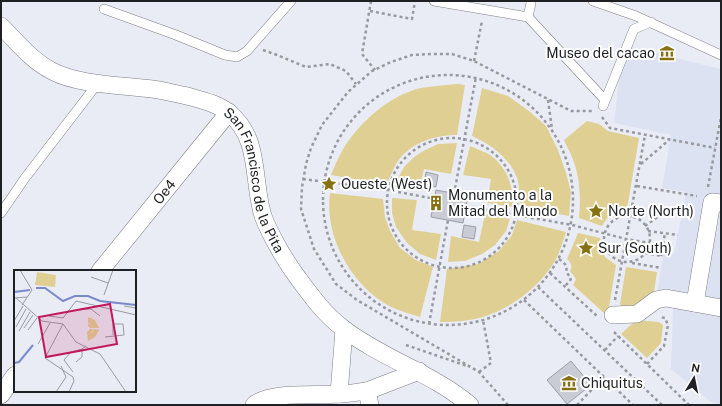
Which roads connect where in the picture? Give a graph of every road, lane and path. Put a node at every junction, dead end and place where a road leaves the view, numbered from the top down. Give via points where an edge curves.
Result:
1 (291, 1) edge
2 (371, 1) edge
3 (415, 1) edge
4 (434, 1) edge
5 (593, 1) edge
6 (531, 2) dead end
7 (104, 9) dead end
8 (484, 10) junction
9 (370, 11) junction
10 (528, 17) junction
11 (651, 22) junction
12 (1, 26) edge
13 (251, 46) junction
14 (721, 55) edge
15 (474, 61) junction
16 (375, 70) junction
17 (476, 77) junction
18 (98, 83) junction
19 (356, 84) junction
20 (548, 100) junction
21 (601, 105) junction
22 (229, 112) junction
23 (721, 117) edge
24 (553, 130) junction
25 (645, 135) junction
26 (464, 139) junction
27 (670, 140) junction
28 (715, 148) junction
29 (640, 164) junction
30 (303, 179) junction
31 (323, 182) junction
32 (637, 186) junction
33 (388, 190) junction
34 (454, 194) dead end
35 (435, 199) dead end
36 (713, 201) edge
37 (466, 206) dead end
38 (1, 213) edge
39 (516, 215) junction
40 (663, 216) dead end
41 (631, 217) junction
42 (448, 220) dead end
43 (572, 225) junction
44 (645, 226) junction
45 (648, 231) junction
46 (604, 234) junction
47 (665, 234) junction
48 (678, 235) dead end
49 (626, 239) junction
50 (650, 243) junction
51 (645, 253) junction
52 (559, 259) junction
53 (622, 262) junction
54 (630, 262) junction
55 (440, 266) junction
56 (661, 268) dead end
57 (101, 270) edge
58 (550, 273) junction
59 (565, 286) junction
60 (538, 287) junction
61 (524, 300) junction
62 (695, 303) junction
63 (721, 308) edge
64 (637, 314) junction
65 (484, 320) junction
66 (610, 320) junction
67 (429, 324) junction
68 (344, 330) junction
69 (618, 336) junction
70 (403, 344) dead end
71 (605, 350) junction
72 (647, 364) junction
73 (474, 368) junction
74 (419, 371) junction
75 (480, 372) junction
76 (14, 376) edge
77 (604, 377) junction
78 (339, 394) junction
79 (1, 395) edge
80 (368, 398) edge
81 (254, 405) edge
82 (470, 405) edge
83 (508, 405) edge
84 (577, 405) edge
85 (633, 405) edge
86 (662, 405) edge
87 (689, 405) edge

1 - 13 lane
2 - 9 path
3 - 9 path via 412,19
4 - 8 lane
5 - 11 lane
6 - 10 lane
7 - 13 lane via 225,55 237,57
8 - 10 lane
8 - 15 path
9 - 16 path via 362,54
10 - 21 lane
11 - 14 lane
11 - 21 lane via 634,28
12 - 18 street, San Francisco de la Pita via 28,54 52,72
13 - 19 path via 306,67 330,64 346,71
15 - 16 path via 452,54 412,55
15 - 20 path
16 - 19 path
17 - 24 path via 518,96 536,110
17 - 26 path
17 - 31 path via 429,76 402,84 377,96 356,115 339,137
18 - 22 street, San Francisco de la Pita via 154,89 209,102
18 - 38 lane
19 - 30 path via 322,125 311,148
20 - 21 path via 571,111 591,112
20 - 24 path
21 - 25 path via 610,128
22 - 57 street, Oe4
22 - 68 street, San Francisco de la Pita via 245,130 252,149 263,215 279,248 322,309
23 - 28 path
24 - 43 path via 569,163 573,180
25 - 27 path
25 - 29 path
26 - 33 path via 440,139 416,149 398,168
26 - 34 path
26 - 39 path via 489,150 507,168 516,192
27 - 28 path
27 - 29 path
28 - 36 path
29 - 32 path
30 - 31 path
30 - 73 path via 302,208 307,230 314,249 336,284 357,300
31 - 33 path
31 - 67 path via 325,226 344,271 380,305 410,319
32 - 36 path
32 - 41 path
33 - 35 path
33 - 55 path via 388,213 400,241 415,256
36 - 62 street
37 - 39 path
39 - 43 path
39 - 55 path via 509,235 490,255 464,266
40 - 44 path
41 - 44 path via 641,221
41 - 46 path via 616,219
41 - 49 path
42 - 55 path
43 - 46 path
43 - 52 path
44 - 45 path
45 - 47 path
45 - 50 path
46 - 49 path
46 - 53 path via 609,255
47 - 48 path
47 - 51 path via 662,256
49 - 50 path
49 - 53 path
50 - 51 path
51 - 54 path
52 - 58 path
52 - 59 path via 566,266 566,272 571,278
53 - 54 path
53 - 66 path
54 - 56 path
55 - 67 path
58 - 59 path
58 - 60 path
59 - 66 path
60 - 61 path
60 - 71 path
61 - 65 path via 509,310
61 - 77 path
62 - 63 street
62 - 64 street via 666,298 656,300
64 - 66 street
64 - 72 path via 666,318 668,324 664,346
65 - 67 path via 460,325
65 - 75 path via 491,363
66 - 69 path
68 - 74 street, San Francisco de la Pita
68 - 78 street
69 - 71 path
69 - 72 path
70 - 73 path
71 - 86 path
72 - 87 path
73 - 75 path
74 - 80 street
74 - 82 street, San Francisco de la Pita via 458,394
75 - 83 path
76 - 79 street
77 - 84 path
77 - 85 path
78 - 80 street
78 - 81 street via 276,396

